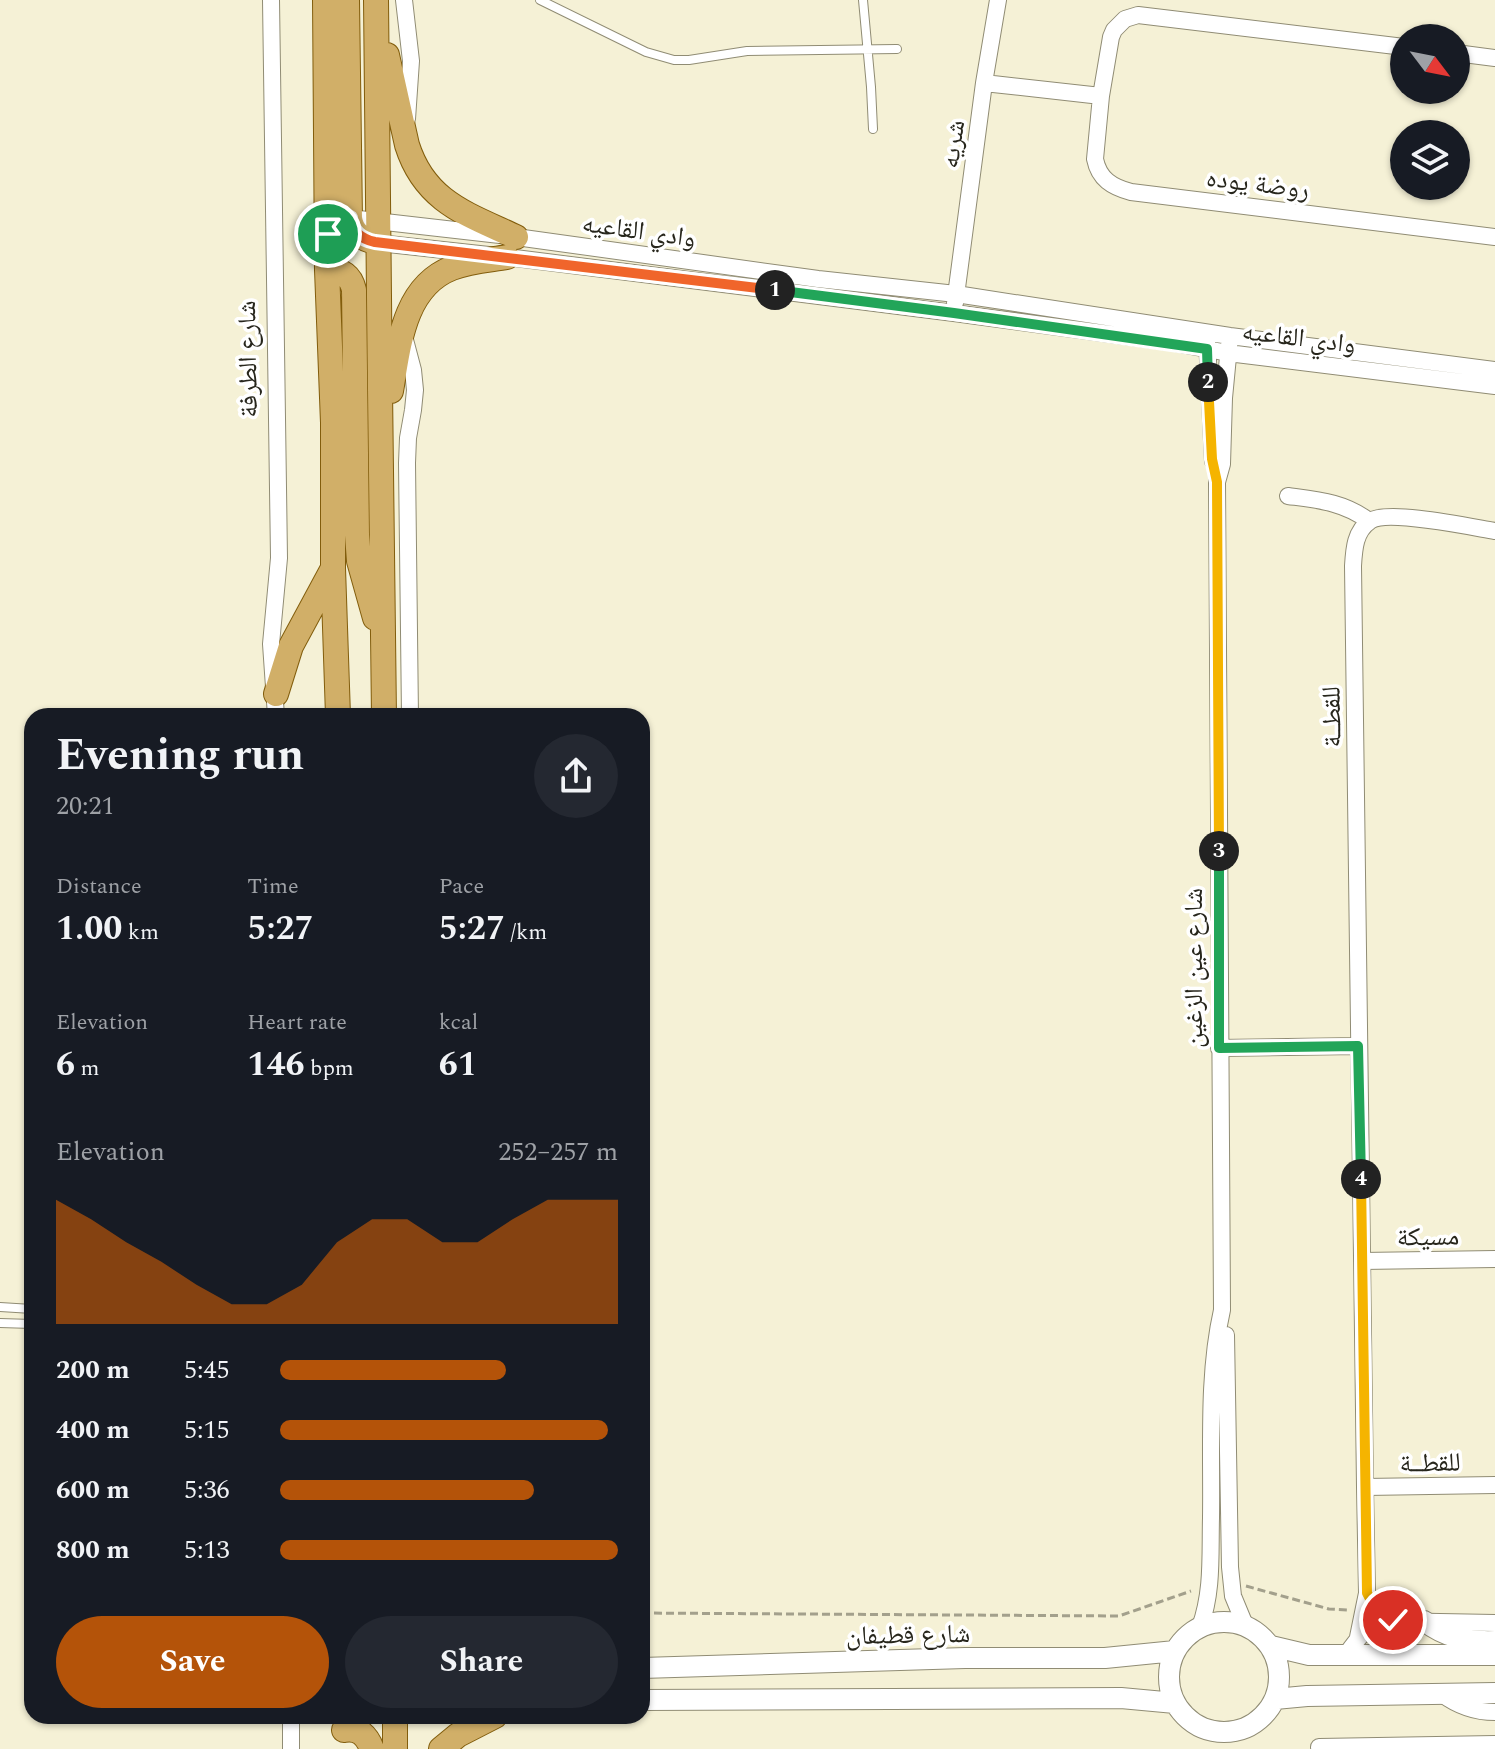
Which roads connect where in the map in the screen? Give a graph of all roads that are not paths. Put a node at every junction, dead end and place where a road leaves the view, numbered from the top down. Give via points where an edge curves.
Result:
1 (271, 0) edge
2 (325, 0) edge
3 (347, 0) edge
4 (404, 0) edge
5 (540, 0) edge
6 (863, 0) edge
7 (998, 0) edge
8 (376, 3) edge
9 (1390, 45) edge
10 (868, 49) junction
11 (897, 49) dead end
12 (1470, 55) edge
13 (1495, 58) edge
14 (984, 83) junction
15 (1101, 96) junction
16 (873, 129) dead end
17 (405, 137) junction
18 (350, 218) junction
19 (379, 232) junction
20 (1495, 237) edge
21 (327, 240) junction
22 (512, 247) junction
23 (327, 270) junction
24 (956, 294) junction
25 (954, 313) junction
26 (403, 329) junction
27 (1207, 341) junction
28 (1229, 345) junction
29 (1495, 370) edge
30 (1495, 386) edge
31 (382, 464) junction
32 (1217, 482) junction
33 (1288, 496) dead end
34 (1369, 521) junction
35 (1495, 531) edge
36 (333, 568) junction
37 (383, 643) junction
38 (276, 705) edge
39 (338, 708) edge
40 (384, 708) edge
41 (410, 708) edge
42 (1358, 1046) junction
43 (1219, 1048) junction
44 (1495, 1259) edge
45 (1362, 1261) junction
46 (0, 1307) edge
47 (24, 1308) edge
48 (1222, 1310) junction
49 (0, 1323) edge
50 (24, 1324) edge
51 (1495, 1485) edge
52 (1365, 1487) junction
53 (1367, 1593) junction
54 (1424, 1621) junction
55 (1382, 1622) junction
56 (1495, 1623) edge
57 (1245, 1625) junction
58 (1200, 1627) junction
59 (1495, 1641) edge
60 (1271, 1646) junction
61 (1352, 1646) junction
62 (1175, 1651) junction
63 (1495, 1655) edge
64 (650, 1668) edge
65 (1495, 1693) edge
66 (1442, 1694) junction
67 (1275, 1699) junction
68 (650, 1700) edge
69 (1175, 1703) junction
70 (1495, 1712) edge
71 (291, 1724) edge
72 (395, 1724) edge
73 (479, 1724) edge
74 (1251, 1725) junction
75 (344, 1732) edge
76 (1208, 1739) edge
77 (1495, 1744) edge
78 (1319, 1747) dead end
79 (291, 1749) edge
80 (372, 1749) edge
81 (395, 1749) edge
82 (441, 1749) edge
83 (1247, 1749) edge

1 - 38 street, شارع الطرفة via 279,558 271,644
2 - 21 main road
3 - 18 main road
4 - 17 street via 411,61
5 - 10 lane via 646,52 674,60 747,51
6 - 10 lane
7 - 14 street, شريه
8 - 17 main road
8 - 19 main road
9 - 15 street, روضة يوده via 1132,15 1111,37
10 - 11 lane
10 - 16 lane
12 - 13 street
14 - 15 street
14 - 24 street, شريه
15 - 20 street, روضة يوده via 1097,169 1120,189
17 - 22 main road via 418,172 439,198
18 - 19 main road via 359,236
18 - 21 street via 336,223
19 - 22 street, وادي القاعيه
19 - 31 main road
21 - 23 main road
22 - 24 street, وادي القاعيه
22 - 25 street, وادي القاعيه
22 - 26 main road via 436,276 413,303
23 - 36 main road
23 - 37 main road via 344,272 354,290 358,548
24 - 25 street
24 - 27 street, وادي القاعيه
25 - 27 street, وادي القاعيه
26 - 31 main road
26 - 41 street via 415,390 407,463
27 - 28 street, وادي القاعيه
27 - 32 street, شارع عين الزغين
28 - 29 street, وادي القاعيه
28 - 30 street, وادي القاعيه
28 - 32 street, شارع عين الزغين
31 - 37 main road
32 - 43 street, شارع عين الزغين
33 - 34 street via 1335,503
34 - 35 street via 1387,516
34 - 42 street, للقطــة via 1356,539 1353,566
36 - 38 main road via 291,646
36 - 39 main road
37 - 40 main road
42 - 43 street
42 - 45 street, للقطــة
43 - 48 street, شارع عين الزغين
44 - 45 street, مسيكة
45 - 52 street, للقطــة
46 - 47 lane
48 - 57 street, شارع عين الزغين via 1230,1576
48 - 58 street, شارع عين الزغين via 1213,1389 1210,1585
49 - 50 lane
51 - 52 street, للقطــة
52 - 53 street, للقطــة
53 - 55 street, للقطــة
53 - 61 street, للقطــة
54 - 55 street
54 - 56 street
54 - 59 street via 1456,1638
55 - 61 street
57 - 58 street via 1222,1621
57 - 60 street
58 - 62 street
60 - 61 street via 1309,1655
60 - 67 street via 1279,1672
61 - 63 street
62 - 64 street, شارع قطيفان via 1093,1658
62 - 69 street via 1169,1674
65 - 66 street
66 - 67 street
66 - 70 street via 1464,1708
67 - 74 street
68 - 69 street via 1121,1698
69 - 76 street
71 - 79 street
72 - 81 main road
73 - 82 main road
74 - 76 street
74 - 83 street
75 - 80 main road via 359,1731
77 - 78 street

